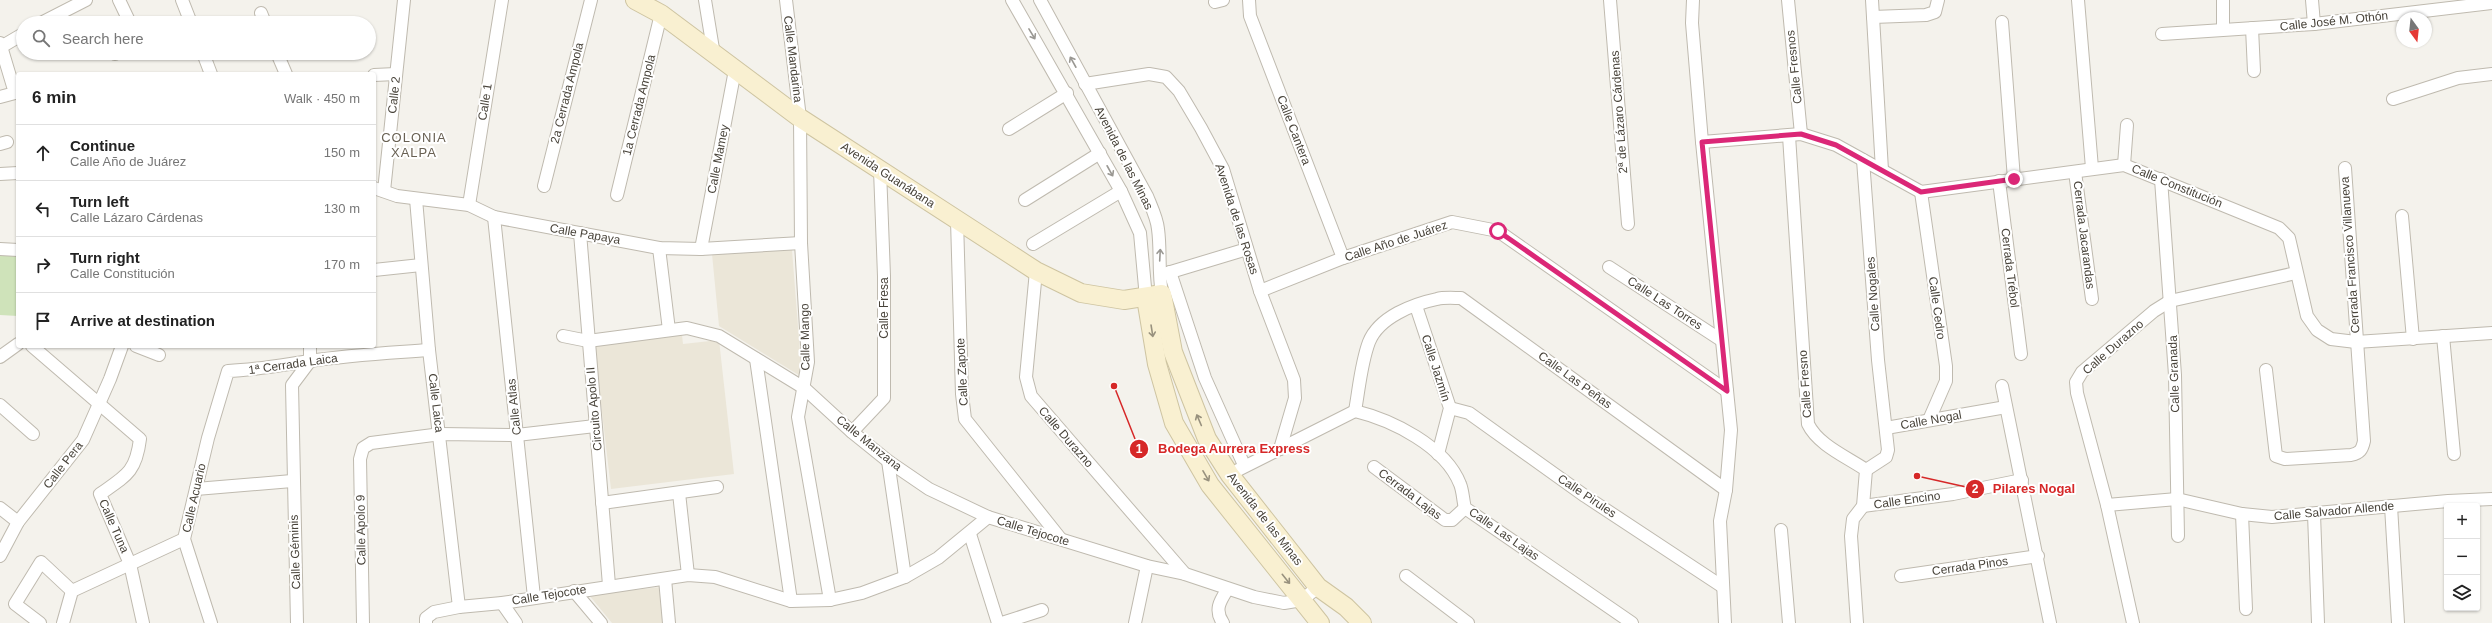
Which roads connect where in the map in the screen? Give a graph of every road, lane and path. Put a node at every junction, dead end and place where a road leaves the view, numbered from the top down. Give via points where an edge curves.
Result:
1 (86, 0) edge
2 (119, 0) edge
3 (182, 0) edge
4 (404, 0) edge
5 (502, 0) edge
6 (591, 0) edge
7 (635, 0) edge
8 (706, 0) edge
9 (786, 0) edge
10 (1012, 0) edge
11 (1040, 0) edge
12 (1249, 0) edge
13 (1610, 0) edge
14 (1693, 0) edge
15 (1788, 0) edge
16 (1872, 0) edge
17 (1938, 0) edge
18 (2078, 0) edge
19 (2223, 0) edge
20 (2312, 0) edge
21 (2492, 3) edge
22 (2454, 4) edge
23 (2417, 6) edge
24 (661, 14) junction
25 (55, 16) edge
26 (127, 16) edge
27 (188, 16) edge
28 (1873, 17) junction
29 (2002, 22) dead end
30 (2314, 24) junction
31 (2224, 28) junction
32 (2252, 28) junction
33 (2162, 34) dead end
34 (16, 38) edge
35 (1, 45) edge
36 (714, 55) junction
37 (206, 60) edge
38 (280, 60) edge
39 (735, 70) junction
40 (2254, 71) dead end
41 (210, 72) edge
42 (285, 72) edge
43 (376, 74) edge
44 (396, 74) junction
45 (2492, 74) edge
46 (1086, 84) junction
47 (1067, 93) junction
48 (0, 97) edge
49 (2393, 99) dead end
50 (800, 118) junction
51 (2127, 125) dead end
52 (1009, 129) dead end
53 (1795, 135) junction
54 (1702, 142) junction
55 (1100, 153) junction
56 (1862, 160) junction
57 (2124, 165) junction
58 (2092, 168) junction
59 (2345, 168) dead end
60 (880, 170) junction
61 (1882, 170) junction
62 (2076, 172) junction
63 (16, 173) edge
64 (0, 174) edge
65 (2014, 179) junction
66 (2161, 179) junction
67 (1999, 181) junction
68 (544, 186) dead end
69 (379, 189) edge
70 (1121, 191) junction
71 (1921, 192) junction
72 (617, 195) dead end
73 (416, 199) junction
74 (1025, 200) dead end
75 (469, 205) junction
76 (2402, 216) dead end
77 (494, 217) junction
78 (957, 220) junction
79 (1628, 224) dead end
80 (580, 233) junction
81 (801, 243) junction
82 (1033, 244) dead end
83 (659, 248) junction
84 (0, 249) edge
85 (701, 249) junction
86 (1247, 249) junction
87 (16, 250) edge
88 (1343, 258) junction
89 (421, 265) junction
90 (1609, 267) dead end
91 (376, 270) edge
92 (1036, 270) junction
93 (1170, 272) junction
94 (2296, 273) junction
95 (1159, 275) junction
96 (1260, 291) junction
97 (1154, 296) junction
98 (2092, 299) dead end
99 (2170, 300) junction
100 (1416, 306) junction
101 (669, 330) junction
102 (2492, 332) edge
103 (563, 336) dead end
104 (2443, 336) junction
105 (2413, 339) junction
106 (1721, 340) junction
107 (588, 341) junction
108 (2356, 342) junction
109 (16, 345) edge
110 (34, 348) edge
111 (121, 348) edge
112 (141, 348) edge
113 (310, 348) edge
114 (430, 350) junction
115 (2021, 354) dead end
116 (159, 355) dead end
117 (0, 357) edge
118 (756, 359) junction
119 (310, 361) junction
120 (2266, 370) dead end
121 (228, 371) joint
122 (2002, 386) dead end
123 (804, 388) junction
124 (1727, 391) junction
125 (99, 404) junction
126 (0, 405) edge
127 (2006, 407) junction
128 (1450, 408) junction
129 (1354, 411) junction
130 (1929, 420) junction
131 (595, 426) junction
132 (1886, 428) junction
133 (852, 432) junction
134 (32, 434) dead end
135 (441, 434) junction
136 (517, 435) junction
137 (1280, 449) junction
138 (1438, 454) junction
139 (2454, 454) dead end
140 (888, 461) junction
141 (1374, 467) dead end
142 (1237, 470) junction
143 (1866, 470) junction
144 (2022, 480) junction
145 (292, 481) junction
146 (717, 487) dead end
147 (196, 489) junction
148 (1726, 490) junction
149 (679, 493) junction
150 (2177, 499) junction
151 (2492, 499) edge
152 (602, 503) junction
153 (2458, 503) edge
154 (2444, 504) edge
155 (2107, 505) junction
156 (1863, 506) junction
157 (2391, 506) junction
158 (0, 508) edge
159 (1465, 508) junction
160 (2242, 514) junction
161 (2314, 514) junction
162 (988, 517) junction
163 (18, 522) junction
164 (1781, 530) dead end
165 (970, 534) junction
166 (2178, 536) dead end
167 (1060, 538) junction
168 (184, 539) junction
169 (0, 556) edge
170 (2038, 556) junction
171 (130, 564) junction
172 (1147, 566) junction
173 (1185, 574) junction
174 (688, 575) junction
175 (1406, 576) dead end
176 (1902, 576) dead end
177 (906, 577) junction
178 (665, 579) junction
179 (609, 585) junction
180 (1318, 587) junction
181 (1723, 587) junction
182 (1227, 590) junction
183 (72, 591) junction
184 (574, 591) junction
185 (534, 597) junction
186 (830, 600) junction
187 (1302, 600) junction
188 (791, 601) junction
189 (502, 603) junction
190 (459, 607) junction
191 (2246, 609) dead end
192 (1042, 610) dead end
193 (40, 623) edge
194 (63, 623) edge
195 (143, 623) edge
196 (212, 623) edge
197 (297, 623) edge
198 (363, 623) edge
199 (426, 623) edge
200 (516, 623) edge
201 (601, 623) edge
202 (669, 623) edge
203 (998, 623) edge
204 (1002, 623) edge
205 (1135, 623) edge
206 (1223, 623) edge
207 (1320, 623) edge
208 (1362, 623) edge
209 (1468, 623) edge
210 (1632, 623) edge
211 (1725, 623) edge
212 (1789, 623) edge
213 (1857, 623) edge
214 (2050, 623) edge
215 (2132, 623) edge
216 (2318, 623) edge
217 (2398, 623) edge

1 - 25 street
2 - 26 street
3 - 27 street
4 - 44 street, Calle 2
5 - 75 street, Calle 1
6 - 68 street, 2a Cerrada Ampola
7 - 24 street, Avenida Guanábana
8 - 36 street
9 - 50 street, Calle Mandarina
10 -> 47 street, Avenida de las Minas
46 -> 11 street, Avenida de las Minas
12 - 88 street, Calle Cantera via 1250,16
13 - 79 street, 2ª de Lázaro Cárdenas
14 - 54 street via 1692,23
15 - 53 street, Calle Fresnos
16 - 28 street
17 - 28 street via 1935,12 1926,15
18 - 58 street
19 - 31 street
20 - 30 street
21 - 22 street, Calle José M. Othón
22 - 23 street, Calle José M. Othón
23 - 30 street, Calle José M. Othón
24 - 36 street, Avenida Guanábana
24 - 72 street, 1a Cerrada Ampola
28 - 61 street
29 - 65 street
30 - 32 street, Calle José M. Othón
31 - 32 street, Calle José M. Othón
31 - 33 street, Calle José M. Othón
32 - 40 street
34 - 35 street
35 - 48 street via 15,93
36 - 39 street, Avenida Guanábana
37 - 41 street
38 - 42 street
39 - 50 street, Avenida Guanábana
39 - 85 street, Calle Mamey
43 - 44 street
44 - 69 street, Calle 2
45 - 49 street via 2458,78
46 - 86 street, Avenida de las Rosas via 1149,74 1166,77 1180,91 1223,169
95 -> 46 street, Avenida de las Minas via 1158,226 1147,196
47 - 52 street
47 - 55 street, Avenida de las Minas
50 - 60 street, Avenida Guanábana
50 - 81 street, Calle Mango
51 - 57 street
53 - 54 street
53 - 56 street via 1836,145
53 - 143 street, Calle Fresno via 1808,424 1812,433
54 - 106 street
55 -> 70 street, Avenida de las Minas
55 - 74 street
56 - 61 street
56 - 132 street, Calle Nogales
57 - 58 street, Calle Constitución
57 - 66 street, Calle Constitución
58 - 62 street, Calle Constitución
59 - 108 street, Cerrada Francisco Villanueva
60 - 78 street, Avenida Guanábana
60 - 133 street, Calle Fresa via 884,276 884,398
61 - 71 street
62 - 65 street, Calle Constitución
62 - 98 street, Cerrada Jacarandas
63 - 64 street
65 - 67 street, Calle Constitución
66 - 94 street, Calle Constitución via 2279,228 2289,238
66 - 99 street, Calle Granada
67 - 71 street, Calle Constitución
67 - 115 street, Cerrada Trébol
69 - 73 street, Calle Papaya via 397,196
70 - 82 street
70 - 97 street, Avenida de las Minas via 1140,234
71 - 130 street, Calle Cedro via 1946,366 1946,381
73 - 75 street, Calle Papaya
73 - 89 street, Calle Laica
75 - 77 street, Calle Papaya
76 - 105 street
77 - 80 street, Calle Papaya
77 - 136 street, Calle Atlas
78 - 92 street, Avenida Guanábana
78 - 167 street, Calle Zapote via 965,419
80 - 83 street, Calle Papaya
80 - 107 street, Circuito Apolo II
81 - 85 street, Calle Papaya
81 - 123 street, Calle Mango via 808,362
83 - 85 street, Calle Papaya
83 - 101 street
84 - 87 street
86 - 93 street
86 - 96 street, Avenida de las Rosas
88 - 96 street, Calle Año de Juárez
88 - 124 street, Calle Año de Juárez via 1452,222 1498,231
89 - 91 street
89 - 114 street, Calle Laica
90 - 106 street, Calle Las Torres
92 - 97 street, Avenida Guanábana via 1081,293 1124,300
92 - 173 street, Calle Durazno via 1026,377 1031,396
93 - 95 street
93 - 142 street
94 - 99 street, Calle Durazno
94 - 108 street, Calle Constitución via 2307,316 2317,330 2332,338
95 - 97 street, Avenida de las Minas
96 - 137 street, Avenida de las Rosas via 1294,380 1295,398
142 -> 97 street, Avenida de las Minas via 1207,439 1184,385
97 -> 187 street, Avenida de las Minas via 1157,364 1174,423 1210,484
99 - 150 street, Calle Granada via 2175,375
99 - 155 street, Calle Durazno via 2082,372 2076,382
100 - 128 street, Calle Jazmín
100 - 129 street, Calle Las Peñas via 1387,320 1376,330 1370,342
100 - 148 street, Calle Las Peñas via 1438,298 1461,298
101 - 107 street, Calle Manzana
101 - 118 street, Calle Manzana via 687,328 719,336
102 - 104 street, Calle Constitución
103 - 107 street, Calle Manzana
104 - 105 street, Calle Constitución
104 - 139 street
105 - 108 street, Calle Constitución
106 - 124 street
107 - 131 street, Circuito Apolo II
108 - 120 street, Cerrada Francisco Villanueva via 2364,441 2358,453 2285,459 2276,456
109 - 117 street
110 - 125 street
111 - 125 street, Calle Pera
112 - 116 street
113 - 119 street
114 - 119 street, 1ª Cerrada Laica
114 - 135 street, Calle Laica
118 - 123 street, Calle Manzana
118 - 188 street
119 - 121 street, 1ª Cerrada Laica via 255,370
119 - 145 street, Calle Géminis via 292,385
121 - 147 street, Calle Acuario
122 - 127 street
123 - 133 street, Calle Manzana
123 - 186 street, Calle Mango via 798,417
124 - 148 street via 1731,430
125 - 163 street, Calle Pera via 83,440
125 - 171 street, Calle Tuna via 140,439 138,458 126,476 100,494
126 - 134 street
127 - 130 street, Calle Nogal
127 - 144 street
128 - 138 street, Calle Jazmín
128 - 181 street, Calle Pirules via 1469,414 1585,496
129 - 137 street
129 - 138 street, Calle Las Lajas via 1380,417 1400,426
130 - 132 street, Calle Nogal
131 - 136 street
131 - 152 street, Circuito Apolo II
132 - 143 street, Calle Nogal via 1886,457
133 - 140 street, Calle Manzana
135 - 136 street
135 - 190 street, Calle Laica
135 - 198 street, Calle Apolo 9 via 371,443 363,448 360,459
136 - 185 street, Calle Atlas
137 - 142 street
138 - 159 street, Calle Las Lajas via 1460,484
140 - 162 street, Calle Manzana via 929,489
140 - 177 street
141 - 159 street, Cerrada Lajas via 1445,520 1452,520
142 - 180 street, Avenida de las Minas
143 - 156 street
144 - 156 street, Calle Encino via 1953,494
144 - 170 street
145 - 147 street
145 - 197 street, Calle Géminis
146 - 149 street
147 - 168 street, Calle Acuario
148 - 181 street via 1720,521
149 - 152 street
149 - 174 street
150 - 155 street
150 - 160 street, Calle Salvador Allende
150 - 166 street, Calle Granada
151 - 153 street, Calle Salvador Allende
152 - 179 street, Circuito Apolo II
154 - 157 street, Calle Salvador Allende
155 - 215 street, Calle Durazno
156 - 213 street via 1853,519 1851,536
157 - 161 street, Calle Salvador Allende
157 - 217 street
158 - 163 street
159 - 210 street, Calle Las Lajas
160 - 161 street, Calle Salvador Allende via 2272,517
160 - 191 street
161 - 216 street
162 - 165 street, Calle Tejocote
162 - 167 street, Calle Tejocote
163 - 169 street, Calle Pera
164 - 212 street
165 - 177 street, Calle Tejocote via 938,558
165 - 203 street
167 - 172 street, Calle Tejocote
168 - 171 street
168 - 196 street, Calle Acuario
170 - 176 street, Cerrada Pinos
170 - 214 street
171 - 183 street
171 - 195 street
172 - 173 street, Calle Tejocote
172 - 205 street
173 - 182 street, Calle Tejocote
174 - 178 street, Calle Tejocote
174 - 188 street, Calle Tejocote via 715,577
175 - 209 street
177 - 186 street, Calle Tejocote via 862,593
178 - 179 street, Calle Tejocote
178 - 202 street
179 - 184 street, Calle Tejocote
180 - 187 street
180 - 208 street, Avenida de las Minas via 1346,607
181 - 211 street
182 - 187 street, Calle Tejocote via 1284,603
182 - 206 street via 1218,610
183 - 193 street via 41,562 15,604
183 - 194 street
184 - 185 street, Calle Tejocote
184 - 201 street
185 - 189 street, Calle Tejocote
186 - 188 street, Calle Tejocote
187 - 207 street, Avenida de las Minas
189 - 190 street, Calle Tejocote
189 - 200 street
190 - 199 street, Calle Tejocote via 434,612 426,618
192 - 204 street

